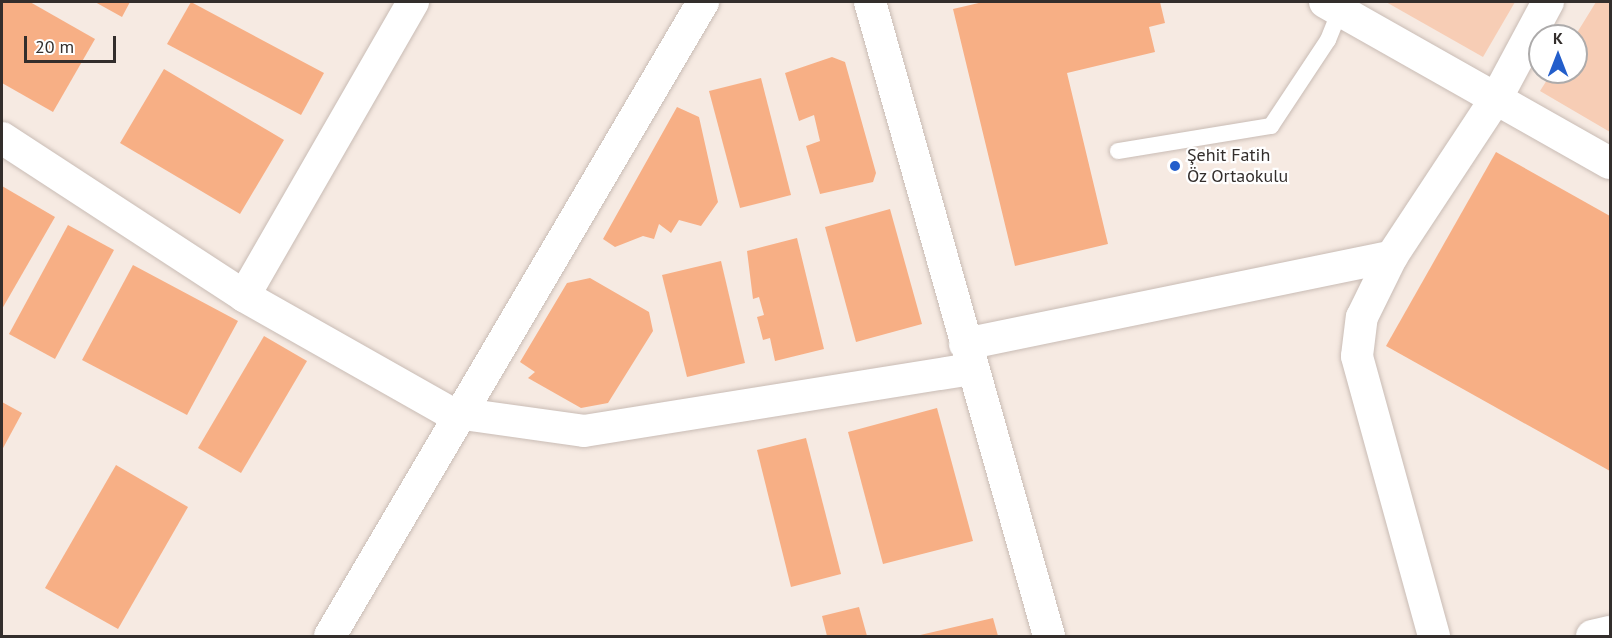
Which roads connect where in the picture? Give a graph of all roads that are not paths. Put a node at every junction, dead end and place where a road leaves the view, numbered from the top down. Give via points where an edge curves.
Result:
1 (413, 2) edge
2 (703, 2) edge
3 (870, 2) edge
4 (1548, 2) edge
5 (1333, 6) edge
6 (1497, 98) junction
7 (2, 138) edge
8 (1118, 150) dead end
9 (1611, 163) edge
10 (1392, 256) junction
11 (244, 296) junction
12 (968, 356) junction
13 (461, 413) junction
14 (1611, 632) edge
15 (330, 636) edge
16 (1049, 636) edge
17 (1434, 636) edge
18 (1592, 636) edge

1 - 11 street
2 - 13 street
3 - 12 street
4 - 6 street
5 - 6 street
5 - 8 lane via 1328,40 1271,126
6 - 9 street
6 - 10 street
7 - 11 street
10 - 12 street
10 - 17 street via 1362,317 1357,356
11 - 13 street via 449,412
12 - 13 street via 585,430
12 - 16 street
13 - 15 street
14 - 18 street

